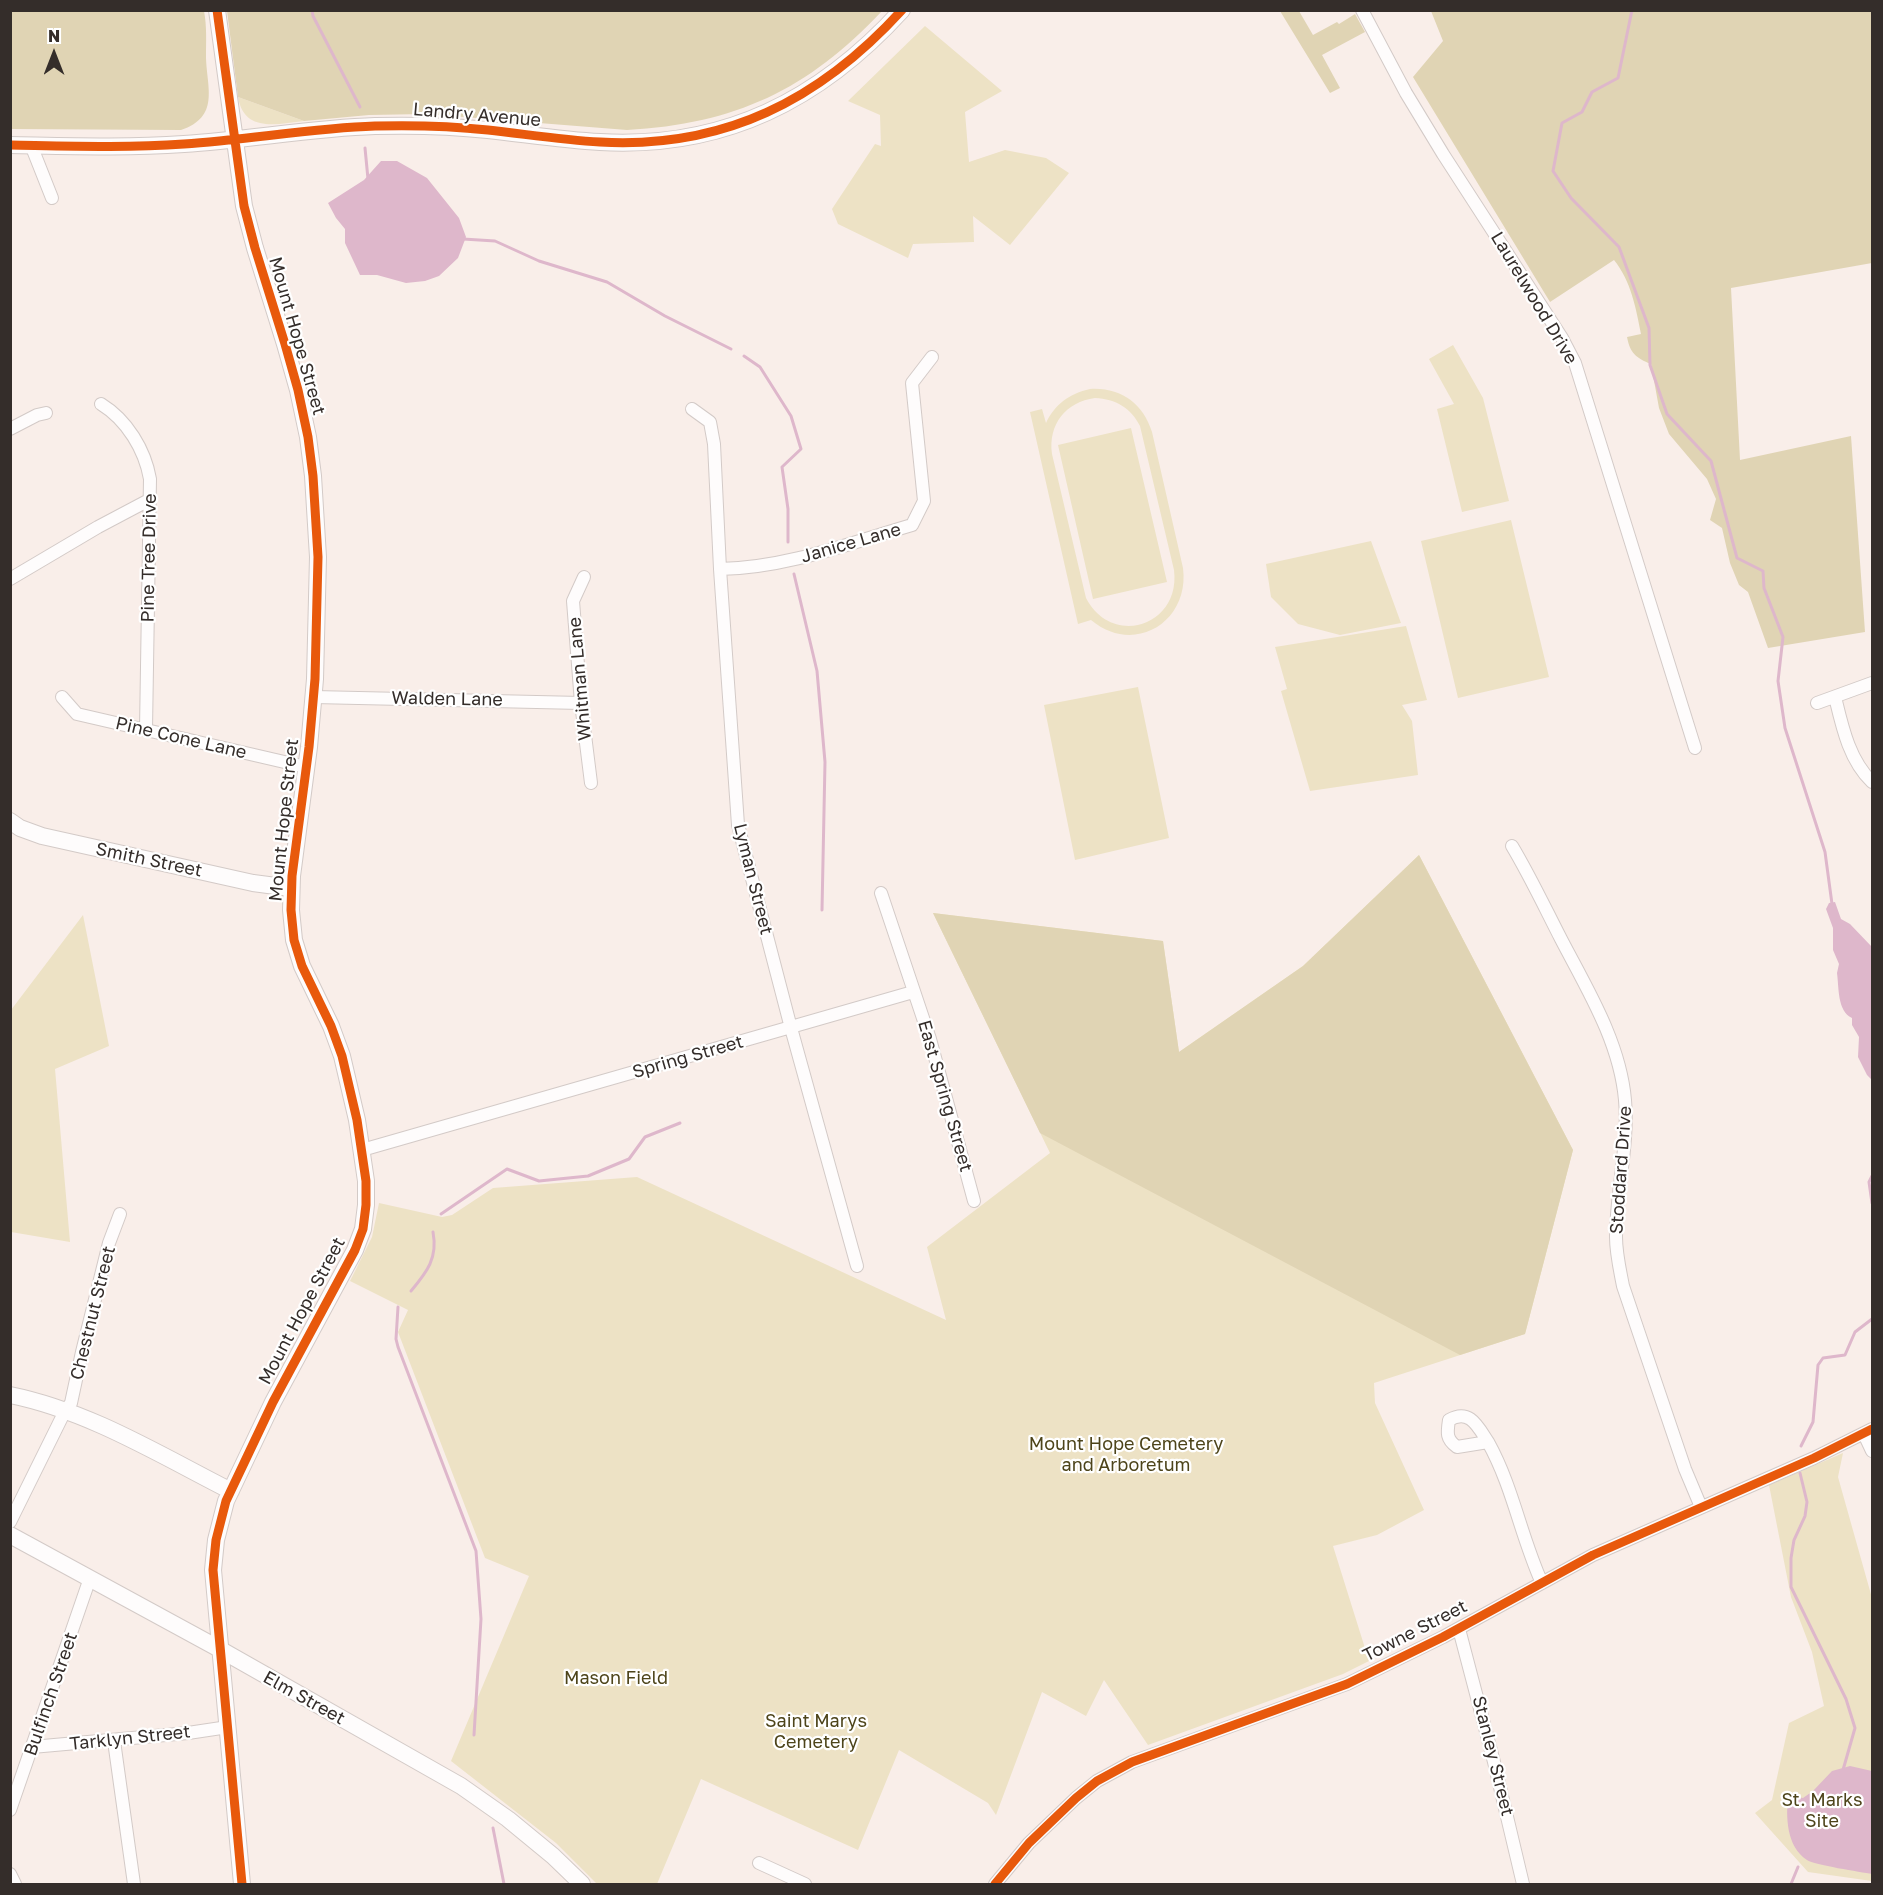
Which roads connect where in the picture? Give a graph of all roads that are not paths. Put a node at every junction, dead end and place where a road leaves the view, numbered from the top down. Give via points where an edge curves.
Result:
1 (217, 10) edge
2 (902, 10) edge
3 (1362, 10) edge
4 (236, 140) junction
5 (10, 144) edge
6 (31, 145) junction
7 (52, 198) dead end
8 (932, 357) dead end
9 (101, 404) dead end
10 (692, 409) dead end
11 (46, 413) dead end
12 (10, 429) edge
13 (149, 500) junction
14 (720, 569) junction
15 (584, 577) dead end
16 (10, 579) edge
17 (1872, 683) edge
18 (62, 697) dead end
19 (314, 697) junction
20 (1834, 697) junction
21 (581, 703) junction
22 (1817, 703) dead end
23 (146, 729) junction
24 (1695, 748) dead end
25 (306, 767) junction
26 (1872, 782) edge
27 (591, 783) dead end
28 (12, 826) edge
29 (1512, 846) dead end
30 (291, 888) junction
31 (881, 893) dead end
32 (913, 992) junction
33 (791, 1028) junction
34 (362, 1150) junction
35 (974, 1200) dead end
36 (120, 1214) dead end
37 (857, 1266) dead end
38 (10, 1395) edge
39 (65, 1411) junction
40 (1868, 1432) edge
41 (1488, 1442) dead end
42 (1872, 1452) edge
43 (231, 1491) junction
44 (1701, 1507) junction
45 (10, 1522) edge
46 (10, 1535) edge
47 (90, 1578) junction
48 (1542, 1583) junction
49 (1459, 1629) junction
50 (220, 1650) junction
51 (228, 1727) junction
52 (114, 1740) junction
53 (32, 1747) junction
54 (10, 1810) edge
55 (759, 1863) dead end
56 (10, 1874) edge
57 (15, 1884) edge
58 (134, 1884) edge
59 (242, 1884) edge
60 (582, 1884) edge
61 (805, 1884) edge
62 (995, 1884) edge
63 (1523, 1884) edge

1 - 4 street, Mount Hope Street
2 - 4 street, Landry Avenue via 862,51 802,96 740,123 697,136 619,143 395,125
3 - 24 street, Laurelwood Drive via 1413,103 1575,363
4 - 6 street, Landry Avenue via 151,146
4 - 19 street, Mount Hope Street via 249,227 285,344 308,437 317,511
5 - 6 street, Landry Avenue
6 - 7 street
8 - 14 street, Janice Lane via 912,383 924,501 912,525 782,562
9 - 13 street, Pine Tree Drive via 114,412 140,447 150,480
10 - 14 street, Lyman Street via 710,422 714,444
11 - 12 street
13 - 16 street
13 - 23 street, Pine Tree Drive
14 - 33 street, Lyman Street via 738,825
15 - 21 street, Whitman Lane via 573,601
17 - 20 street
18 - 23 street, Pine Cone Lane via 77,714
19 - 21 street, Walden Lane
19 - 25 street, Mount Hope Street
20 - 22 street
20 - 26 street via 1849,747
21 - 27 street, Whitman Lane
23 - 25 street, Pine Cone Lane
25 - 30 street, Mount Hope Street
28 - 30 street, Smith Street via 253,883
29 - 44 street, Stoddard Drive via 1599,1013 1621,1070 1626,1101 1617,1259
30 - 34 street, Mount Hope Street via 294,940 342,1056
31 - 32 street
32 - 33 street, Spring Street
32 - 35 street, East Spring Street via 930,1039
33 - 34 street, Spring Street
33 - 37 street, Lyman Street
34 - 43 street, Mount Hope Street via 366,1205 356,1250 273,1402
36 - 39 street, Chestnut Street via 109,1243 72,1403
38 - 39 street
39 - 43 street
39 - 45 street, Chestnut Street
40 - 42 street
40 - 44 street, Towne Street
41 - 48 street via 1512,1496
43 - 50 street, Mount Hope Street via 216,1539 213,1570
44 - 48 street, Towne Street via 1593,1555
46 - 47 street, Elm Street
47 - 50 street, Elm Street
47 - 53 street, Bulfinch Street
48 - 49 street, Towne Street
49 - 62 street, Towne Street via 1347,1683 1132,1762 1097,1780 1054,1818
49 - 63 street, Stanley Street
50 - 51 street, Mount Hope Street
50 - 60 street, Elm Street via 461,1786 508,1819
51 - 52 street, Tarklyn Street
51 - 59 street, Mount Hope Street
52 - 53 street, Tarklyn Street
52 - 58 street
53 - 54 street, Bulfinch Street
55 - 61 street
56 - 57 street

